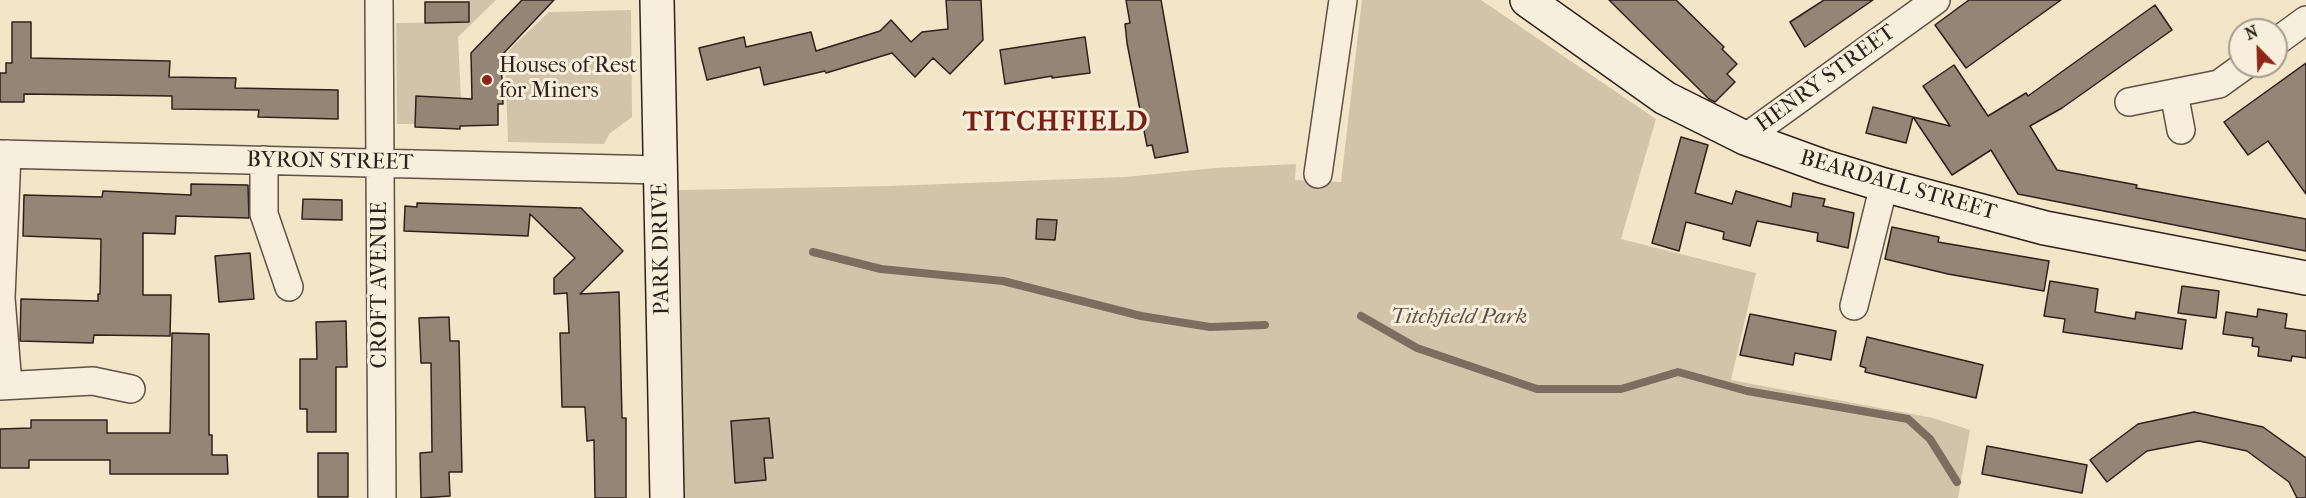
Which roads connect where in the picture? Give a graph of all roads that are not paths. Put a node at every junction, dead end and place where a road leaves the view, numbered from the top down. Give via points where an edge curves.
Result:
1 (380, 0) edge
2 (657, 0) edge
3 (1343, 0) edge
4 (1527, 0) edge
5 (1936, 0) edge
6 (2306, 21) edge
7 (2288, 34) edge
8 (2228, 78) edge
9 (2174, 93) junction
10 (2128, 102) dead end
11 (2181, 130) dead end
12 (1744, 138) junction
13 (4, 154) edge
14 (264, 160) junction
15 (380, 163) junction
16 (661, 170) junction
17 (1318, 174) dead end
18 (1884, 185) junction
19 (2306, 278) edge
20 (289, 287) dead end
21 (1854, 306) dead end
22 (4, 385) edge
23 (131, 389) dead end
24 (382, 498) edge
25 (667, 498) edge

1 - 15 street, CROFT AVENUE
2 - 16 street, PARK DRIVE
3 - 17 street
4 - 12 street, BEARDALL STREET via 1665,98
5 - 12 street, HENRY STREET
6 - 7 street
8 - 9 street via 2219,84
9 - 10 street
9 - 11 street
12 - 18 street, BEARDALL STREET
13 - 14 street, BYRON STREET
13 - 22 street
14 - 15 street, BYRON STREET
14 - 20 street via 264,214
15 - 16 street, BYRON STREET
15 - 24 street, CROFT AVENUE
16 - 25 street, PARK DRIVE
18 - 19 street, BEARDALL STREET via 2045,228
18 - 21 street
22 - 23 street via 93,381

